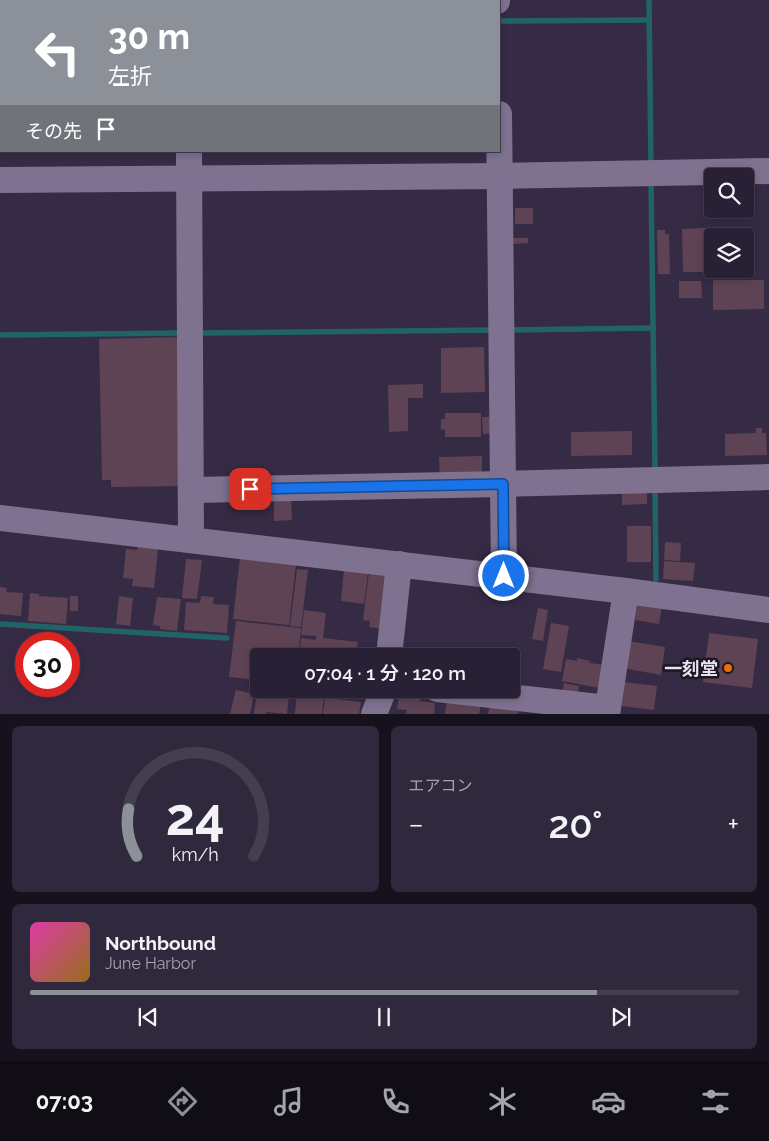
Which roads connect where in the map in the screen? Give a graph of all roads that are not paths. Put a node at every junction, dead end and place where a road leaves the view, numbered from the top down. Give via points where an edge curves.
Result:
1 (189, 152) edge
2 (500, 152) edge
3 (769, 171) edge
4 (500, 176) junction
5 (190, 178) junction
6 (0, 180) edge
7 (769, 477) edge
8 (503, 484) junction
9 (191, 490) junction
10 (0, 518) edge
11 (191, 540) junction
12 (399, 564) junction
13 (504, 576) junction
14 (626, 590) junction
15 (769, 610) edge
16 (390, 648) edge
17 (380, 698) edge
18 (506, 698) edge
19 (607, 711) edge
20 (374, 714) edge

1 - 5 street
2 - 4 street
3 - 4 street
4 - 5 street
4 - 8 street
5 - 6 street
5 - 9 street
7 - 8 street
8 - 9 street
8 - 13 street
9 - 11 street
10 - 11 street
11 - 12 street
12 - 13 street
12 - 16 street
13 - 14 street
14 - 15 street
14 - 19 street
17 - 20 street
18 - 19 street

